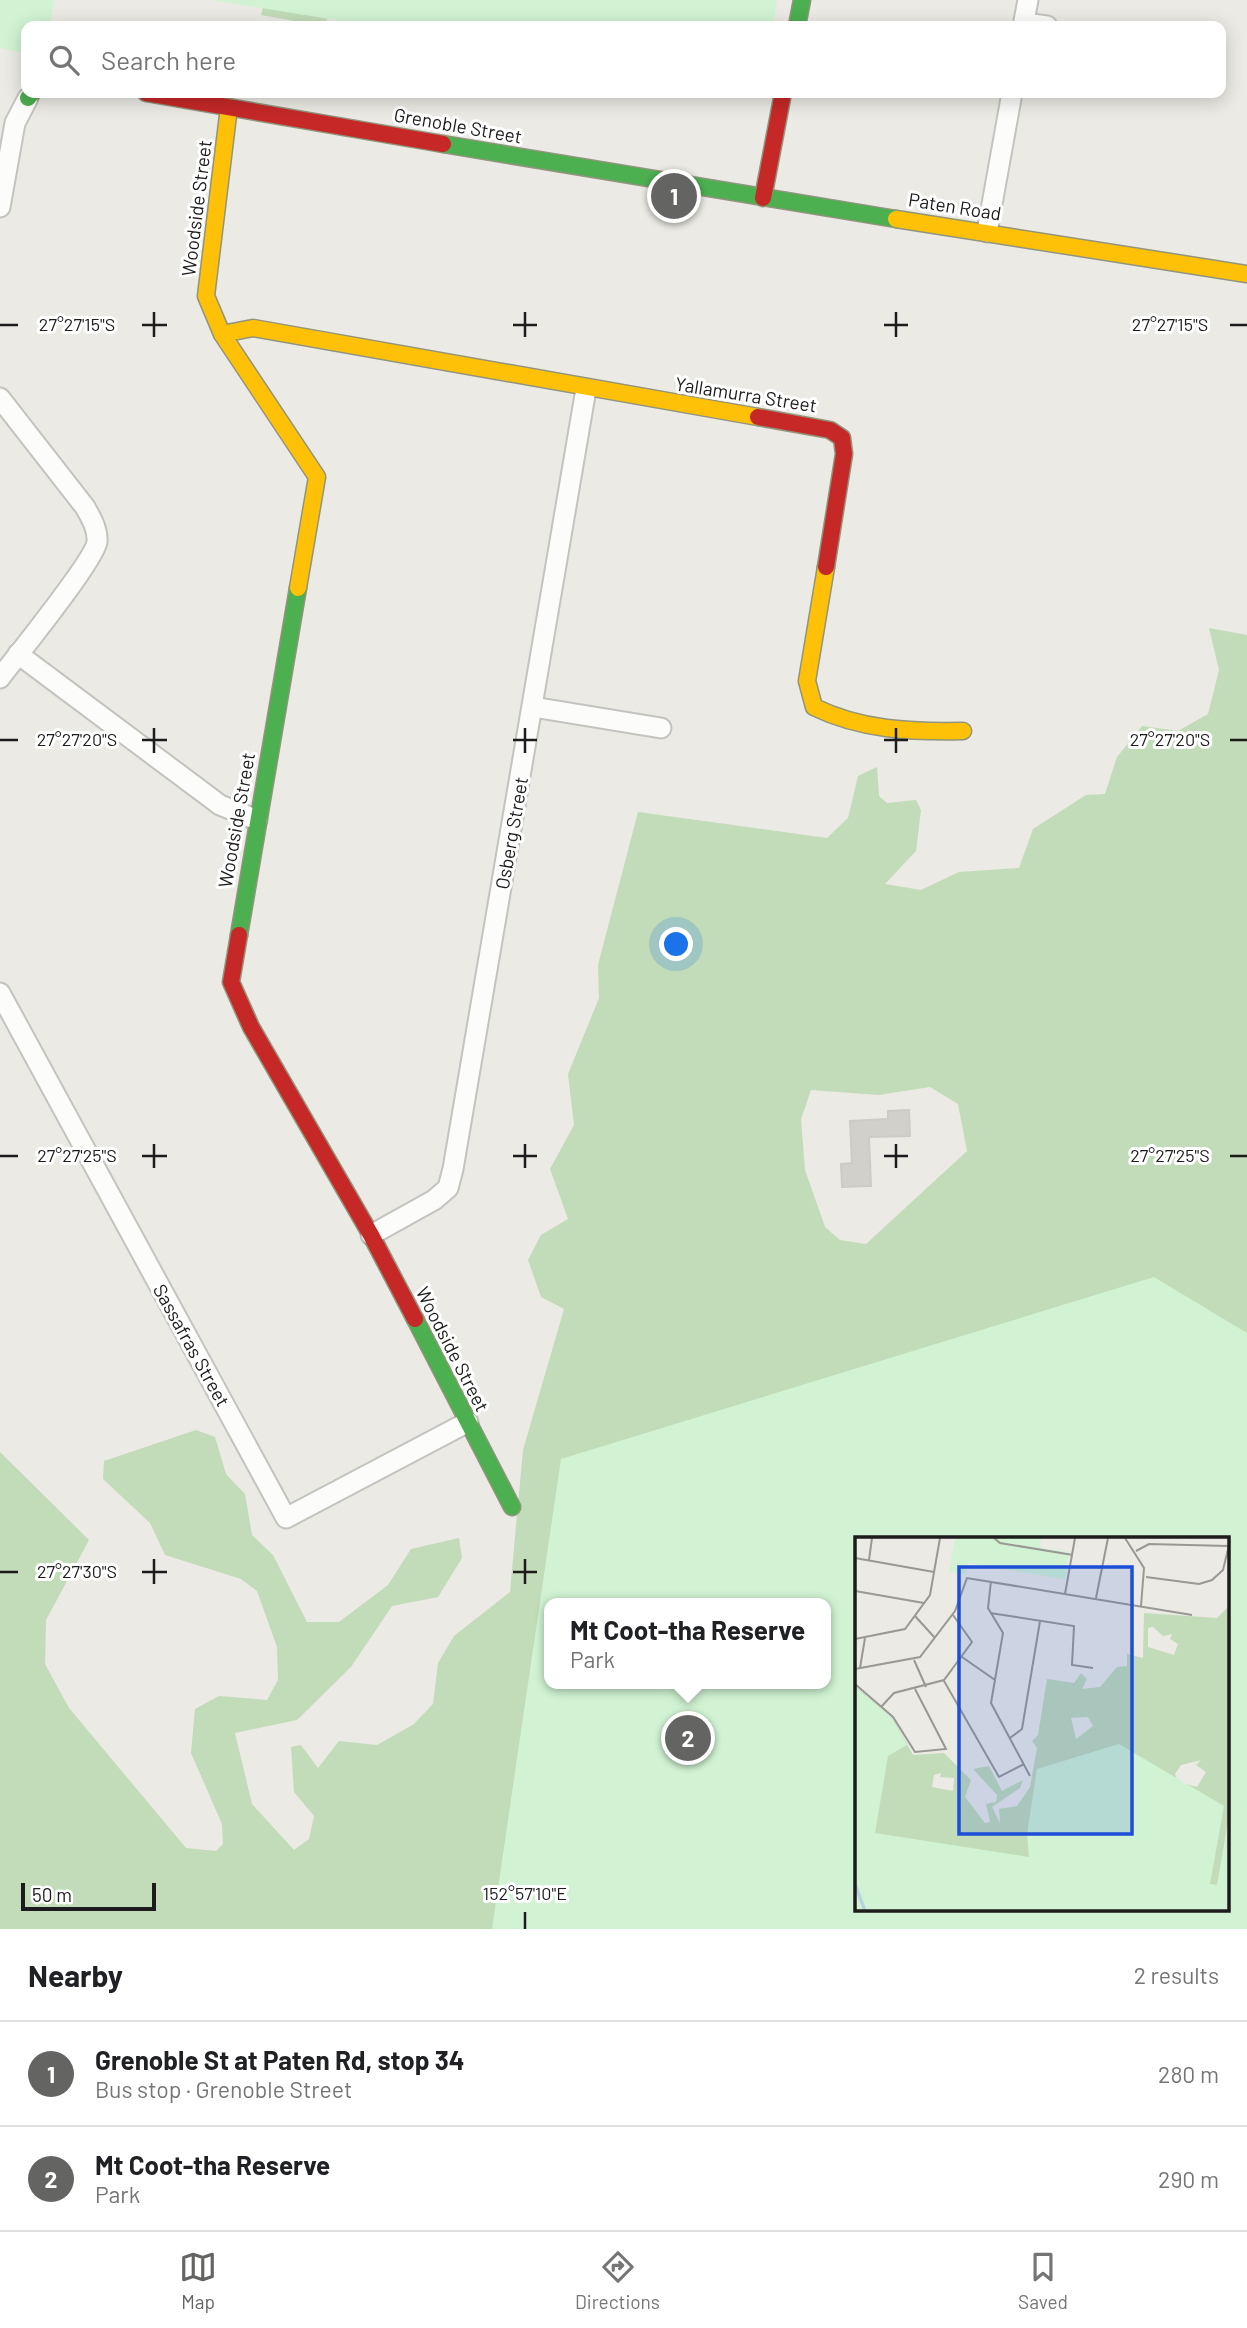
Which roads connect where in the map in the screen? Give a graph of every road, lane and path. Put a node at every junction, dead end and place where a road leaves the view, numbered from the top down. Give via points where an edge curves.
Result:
1 (802, 0) edge
2 (1028, 0) edge
3 (798, 21) edge
4 (1024, 21) edge
5 (28, 98) edge
6 (176, 98) edge
7 (782, 98) edge
8 (1011, 98) edge
9 (229, 107) junction
10 (762, 198) junction
11 (0, 207) edge
12 (987, 232) junction
13 (1247, 274) edge
14 (222, 334) junction
15 (586, 389) junction
16 (0, 398) edge
17 (18, 654) junction
18 (0, 678) edge
19 (533, 707) junction
20 (661, 728) dead end
21 (963, 731) dead end
22 (257, 820) junction
23 (0, 993) edge
24 (371, 1235) junction
25 (468, 1422) junction
26 (512, 1507) dead end

1 - 3 street
2 - 4 street
5 - 11 street via 16,123
6 - 9 street, Grenoble Street
7 - 10 street
8 - 12 street
9 - 10 street, Grenoble Street
9 - 14 street, Woodside Street via 206,296
10 - 12 street, Paten Road
12 - 13 street, Paten Road
14 - 15 street, Yallamurra Street via 253,328
14 - 22 street, Woodside Street via 317,477
15 - 19 street, Osberg Street
15 - 21 street, Yallamurra Street via 830,430 842,438 844,454 807,681 814,707 833,718 913,732
16 - 17 street via 85,507 97,544
17 - 18 street
17 - 22 street via 220,805
19 - 20 street
19 - 24 street, Osberg Street via 448,1188
22 - 24 street, Woodside Street via 232,982 251,1027
23 - 25 street, Sassafras Street via 286,1518
24 - 25 street, Woodside Street
25 - 26 street, Woodside Street

